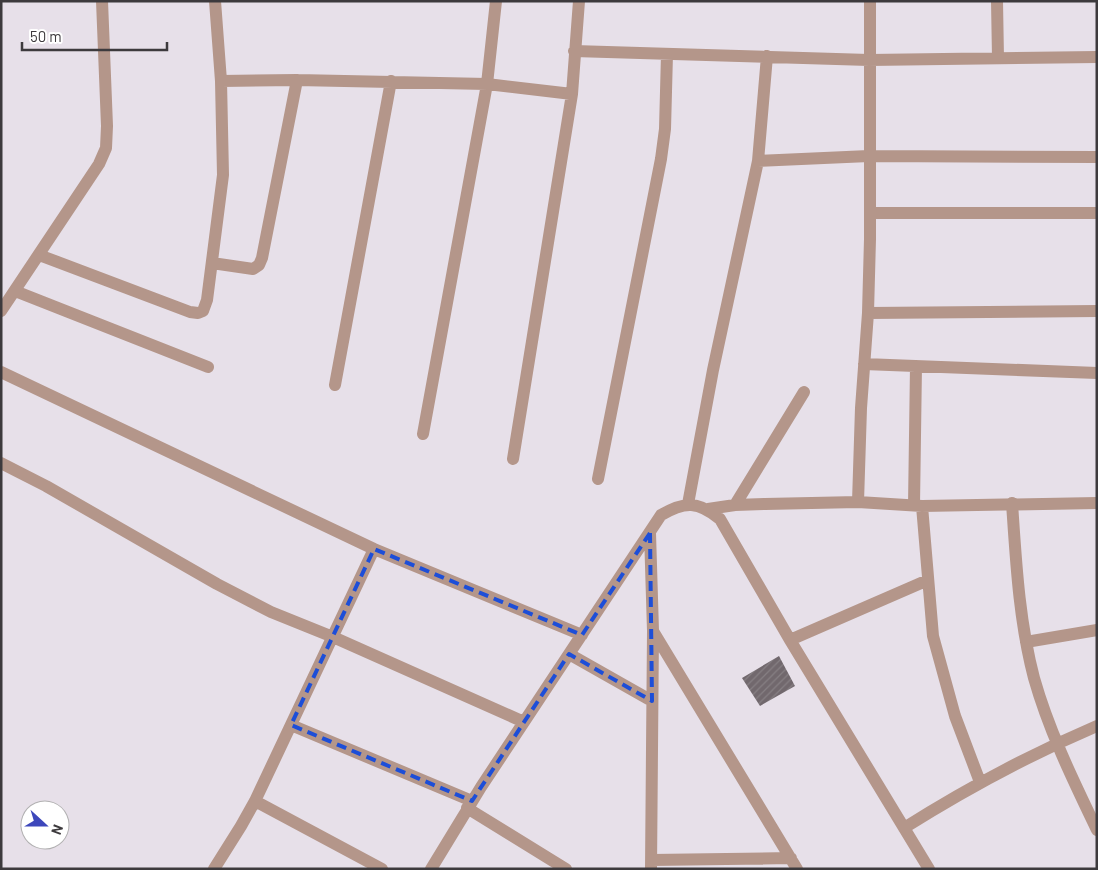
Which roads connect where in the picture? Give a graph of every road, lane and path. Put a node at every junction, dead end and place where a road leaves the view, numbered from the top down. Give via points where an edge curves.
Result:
1 (102, 1) edge
2 (215, 1) edge
3 (496, 1) edge
4 (579, 1) edge
5 (870, 1) edge
6 (997, 1) edge
7 (574, 52) junction
8 (668, 54) junction
9 (767, 56) junction
10 (1097, 57) edge
11 (998, 58) junction
12 (869, 60) junction
13 (297, 80) junction
14 (221, 81) junction
15 (391, 81) junction
16 (487, 84) junction
17 (572, 94) junction
18 (869, 156) junction
19 (1097, 158) edge
20 (758, 160) junction
21 (870, 213) junction
22 (1097, 213) edge
23 (39, 255) junction
24 (212, 263) junction
25 (15, 291) junction
26 (1, 311) edge
27 (1097, 311) edge
28 (868, 313) junction
29 (864, 364) junction
30 (916, 366) junction
31 (208, 367) dead end
32 (1, 372) edge
33 (1097, 373) edge
34 (335, 385) dead end
35 (804, 392) dead end
36 (422, 434) dead end
37 (513, 458) dead end
38 (1, 463) edge
39 (598, 479) dead end
40 (858, 502) junction
41 (1012, 503) junction
42 (1097, 503) edge
43 (688, 504) junction
44 (736, 505) junction
45 (918, 506) junction
46 (708, 509) junction
47 (650, 533) junction
48 (374, 548) junction
49 (928, 580) junction
50 (1097, 630) edge
51 (653, 631) junction
52 (582, 634) junction
53 (333, 637) junction
54 (790, 640) junction
55 (1026, 642) junction
56 (569, 654) junction
57 (652, 701) junction
58 (524, 722) junction
59 (291, 725) junction
60 (1097, 726) edge
61 (1057, 743) junction
62 (980, 782) junction
63 (255, 801) junction
64 (470, 805) junction
65 (904, 828) junction
66 (1097, 830) edge
67 (794, 863) edge
68 (651, 864) edge
69 (214, 869) edge
70 (382, 869) edge
71 (431, 869) edge
72 (566, 869) edge
73 (929, 869) edge

1 - 23 street via 106,148 99,164
2 - 14 street
3 - 16 street
4 - 7 street
5 - 12 street
6 - 11 street
7 - 8 street
7 - 17 street
8 - 9 street
8 - 39 street via 662,160
9 - 12 street
9 - 20 street
10 - 11 street
11 - 12 street
12 - 18 street
13 - 14 street
13 - 15 street
13 - 24 street via 259,265 253,269
14 - 24 street via 223,175
15 - 16 street
15 - 34 street
16 - 17 street
16 - 36 street
17 - 37 street
18 - 19 street
18 - 20 street
18 - 21 street
20 - 43 street
21 - 22 street
21 - 28 street
23 - 24 street via 198,313 203,311 207,300
23 - 25 street
25 - 26 street
25 - 31 street
27 - 28 street
28 - 29 street
29 - 30 street
29 - 40 street
30 - 33 street
30 - 45 street
32 - 48 street
35 - 44 street
38 - 53 street via 217,584 271,612
40 - 44 street
40 - 45 street
41 - 42 street
41 - 45 street
41 - 55 street
43 - 46 street
43 - 47 street via 661,515
44 - 46 street
45 - 49 street
46 - 54 street via 720,519
47 - 51 street
47 - 52 street
48 - 52 street
48 - 53 street
49 - 54 street
49 - 62 street via 933,636 943,678
50 - 55 street
51 - 57 street
51 - 67 street
52 - 56 street
53 - 58 street
53 - 59 street
54 - 65 street
55 - 61 street via 1034,678
56 - 57 street
56 - 58 street
57 - 68 street
58 - 64 street
59 - 63 street
59 - 64 street
60 - 61 street
61 - 62 street
61 - 66 street
62 - 65 street
63 - 69 street
63 - 70 street
64 - 71 street
64 - 72 street
65 - 73 street
67 - 68 street

